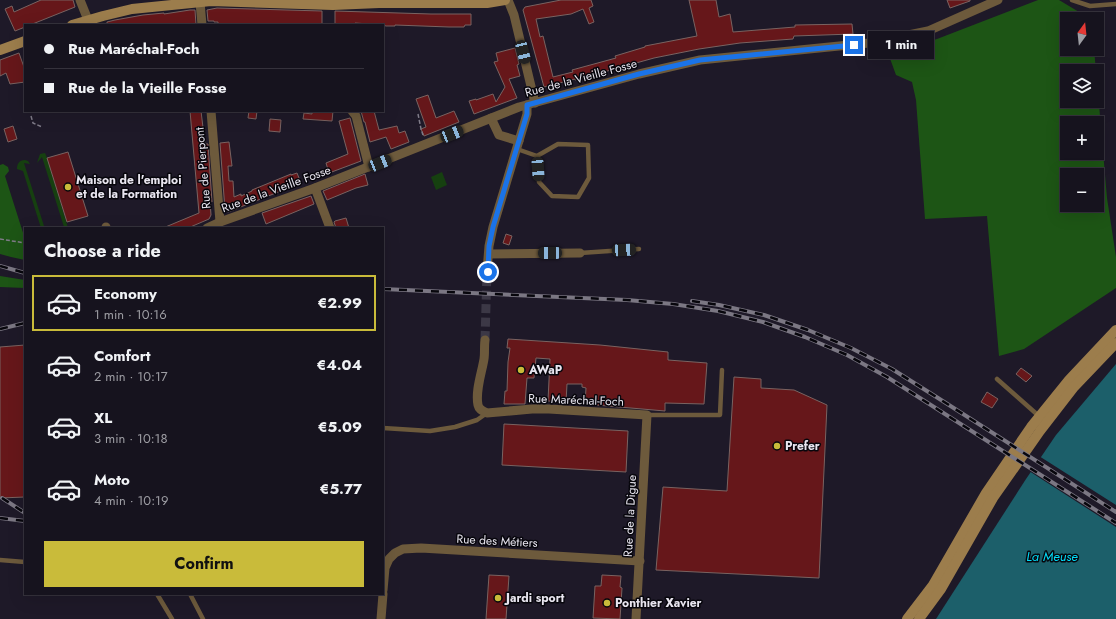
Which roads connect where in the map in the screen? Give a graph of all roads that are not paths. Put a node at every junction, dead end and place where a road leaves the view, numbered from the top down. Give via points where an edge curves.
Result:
1 (80, 0) edge
2 (505, 0) edge
3 (508, 0) edge
4 (998, 0) edge
5 (1072, 0) edge
6 (200, 2) junction
7 (1116, 4) edge
8 (88, 20) junction
9 (75, 24) edge
10 (202, 24) edge
11 (24, 41) edge
12 (0, 49) edge
13 (531, 104) junction
14 (211, 112) edge
15 (353, 112) edge
16 (491, 118) junction
17 (518, 145) junction
18 (537, 156) junction
19 (369, 167) junction
20 (315, 188) junction
21 (220, 222) junction
22 (209, 227) edge
23 (330, 227) edge
24 (639, 249) dead end
25 (580, 253) joint
26 (489, 254) junction
27 (488, 272) tunnel mouth
28 (1116, 330) edge
29 (484, 340) tunnel mouth
30 (1116, 343) edge
31 (722, 370) dead end
32 (997, 379) dead end
33 (487, 413) junction
34 (647, 415) junction
35 (1043, 420) junction
36 (384, 428) edge
37 (0, 560) edge
38 (640, 561) junction
39 (24, 562) edge
40 (384, 568) edge
41 (158, 595) edge
42 (191, 595) edge
43 (383, 595) edge
44 (172, 619) edge
45 (204, 619) edge
46 (381, 619) edge
47 (636, 619) edge
48 (907, 619) edge
49 (919, 619) edge

1 - 8 street
2 - 6 main road via 487,3 332,5
3 - 13 street via 514,15
4 - 13 street, Rue de la Vieille Fosse via 928,31 869,43 700,60
5 - 7 lane via 1090,6
6 - 8 main road via 132,9
6 - 10 street
8 - 9 main road
11 - 12 main road
13 - 16 street, Rue de la Vieille Fosse
13 - 17 street
14 - 21 street, Rue de Pierpont
15 - 19 street
16 - 17 street via 500,135
16 - 19 street, Rue de la Vieille Fosse
17 - 18 lane
17 - 26 street via 493,227
18 - 18 lane via 558,144 588,145 590,178 578,197 552,196 539,182
19 - 20 street, Rue de la Vieille Fosse
20 - 21 street, Rue de la Vieille Fosse
20 - 23 street
21 - 22 street, Rue de la Vieille Fosse
24 - 25 lane
25 - 26 street
26 - 27 street
28 - 35 main road via 1069,380
29 - 33 street via 478,406
30 - 35 main road
31 - 34 lane via 720,415
32 - 35 lane
33 - 34 street, Rue Maréchal-Foch via 549,409
33 - 36 lane via 477,420 455,427 430,431
34 - 38 street, Rue de la Digue
35 - 48 main road via 1031,427 986,493 933,585
35 - 49 main road via 993,498 941,589
37 - 39 lane
38 - 40 street, Rue des Métiers via 420,548 403,549 395,553
38 - 47 street, Rue de la Digue
41 - 44 lane
42 - 45 lane
43 - 46 street

